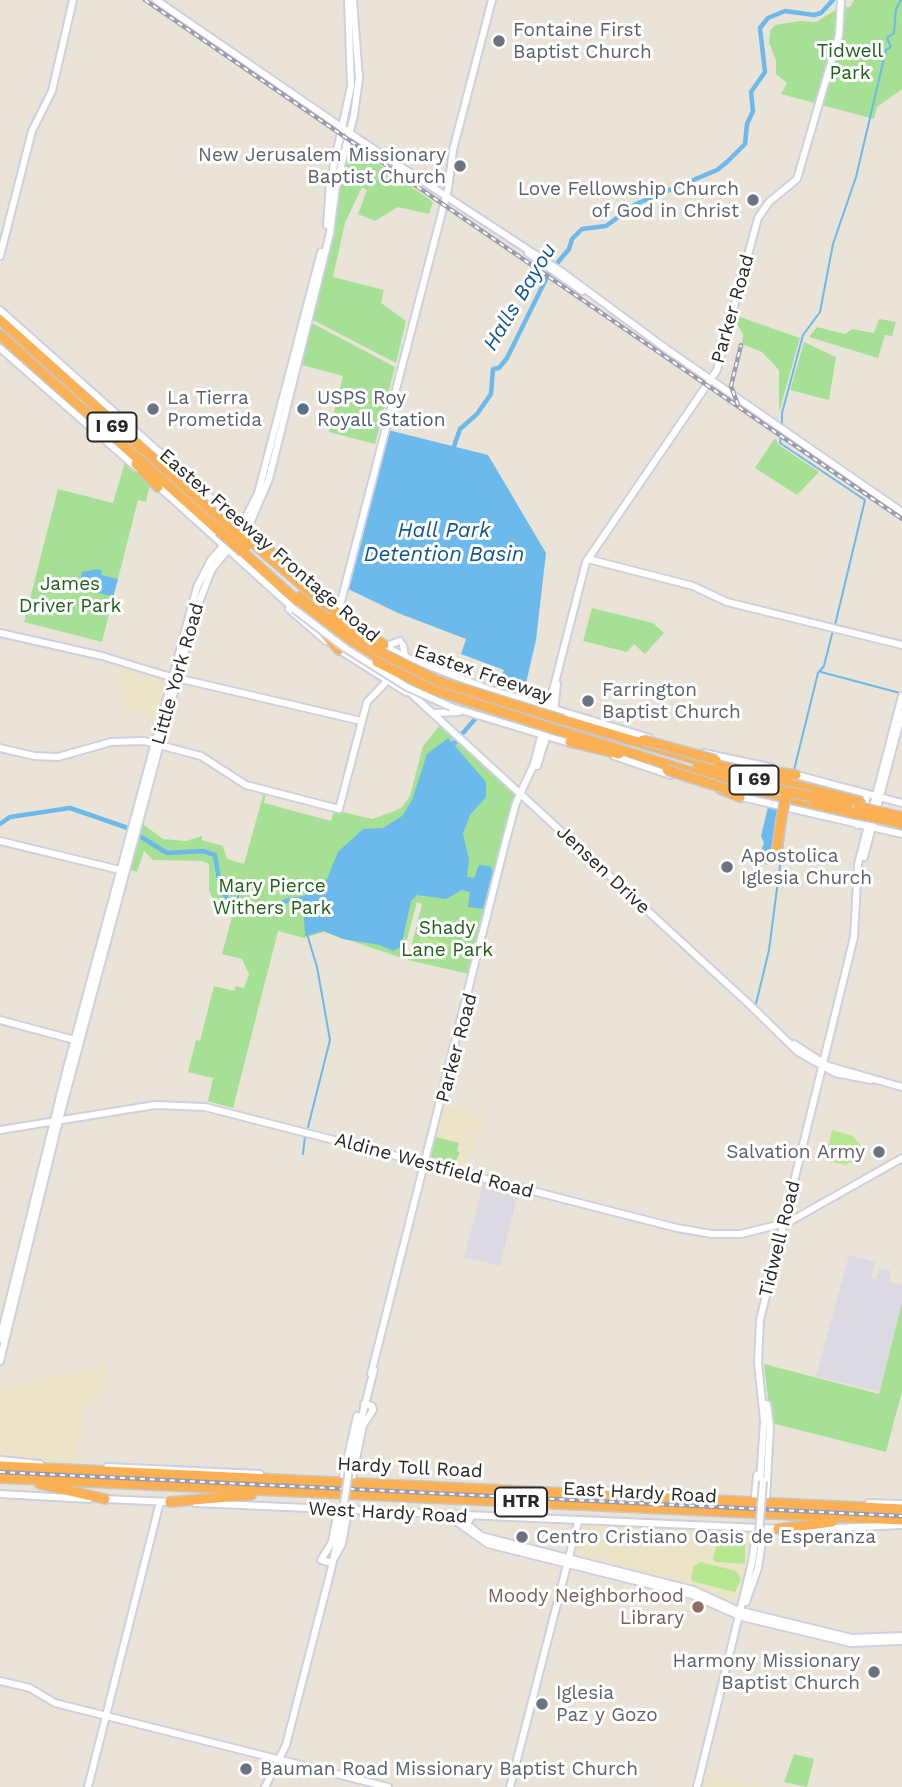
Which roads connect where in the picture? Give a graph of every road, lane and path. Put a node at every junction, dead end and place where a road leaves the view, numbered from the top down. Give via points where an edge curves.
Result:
1 (73, 0) edge
2 (156, 0) edge
3 (351, 0) edge
4 (492, 0) edge
5 (841, 0) edge
6 (342, 128) junction
7 (350, 133) junction
8 (334, 161) junction
9 (342, 163) junction
10 (446, 197) junction
11 (0, 256) edge
12 (0, 310) edge
13 (0, 320) edge
14 (0, 327) edge
15 (0, 335) edge
16 (0, 348) edge
17 (710, 380) junction
18 (289, 382) junction
19 (90, 401) junction
20 (100, 424) junction
21 (183, 476) junction
22 (158, 486) junction
23 (902, 512) edge
24 (250, 517) junction
25 (227, 524) junction
26 (243, 528) junction
27 (221, 545) junction
28 (246, 547) junction
29 (266, 551) junction
30 (587, 559) junction
31 (244, 567) junction
32 (283, 588) junction
33 (194, 609) junction
34 (339, 609) junction
35 (329, 616) junction
36 (0, 634) edge
37 (902, 645) edge
38 (339, 650) junction
39 (400, 654) junction
40 (380, 656) junction
41 (386, 677) junction
42 (176, 678) junction
43 (556, 684) junction
44 (550, 695) junction
45 (902, 696) edge
46 (539, 705) junction
47 (551, 708) junction
48 (462, 711) junction
49 (444, 712) junction
50 (433, 713) junction
51 (902, 713) edge
52 (441, 720) junction
53 (361, 721) junction
54 (562, 725) junction
55 (533, 731) junction
56 (894, 734) junction
57 (544, 735) junction
58 (662, 741) junction
59 (569, 743) junction
60 (155, 744) junction
61 (542, 745) junction
62 (0, 748) edge
63 (675, 761) junction
64 (705, 762) junction
65 (664, 766) junction
66 (796, 775) junction
67 (522, 796) junction
68 (740, 797) junction
69 (786, 797) junction
70 (865, 803) junction
71 (902, 803) edge
72 (821, 807) junction
73 (887, 817) junction
74 (902, 818) edge
75 (857, 825) junction
76 (868, 832) junction
77 (902, 834) edge
78 (0, 841) edge
79 (758, 855) dead end
80 (122, 871) junction
81 (752, 993) dead end
82 (741, 997) junction
83 (0, 1020) edge
84 (77, 1040) junction
85 (825, 1067) junction
86 (902, 1087) edge
87 (187, 1103) junction
88 (62, 1108) junction
89 (70, 1116) junction
90 (57, 1120) junction
91 (42, 1122) junction
92 (0, 1130) edge
93 (51, 1133) junction
94 (902, 1158) edge
95 (426, 1162) junction
96 (32, 1218) junction
97 (786, 1221) junction
98 (764, 1308) junction
99 (6, 1312) edge
100 (2, 1339) edge
101 (0, 1361) edge
102 (762, 1386) junction
103 (363, 1404) junction
104 (767, 1404) junction
105 (361, 1414) junction
106 (0, 1463) edge
107 (130, 1467) junction
108 (0, 1478) edge
109 (258, 1479) junction
110 (343, 1479) junction
111 (352, 1479) junction
112 (762, 1481) junction
113 (302, 1492) junction
114 (662, 1492) junction
115 (562, 1494) junction
116 (766, 1495) junction
117 (0, 1496) edge
118 (756, 1496) junction
119 (105, 1499) junction
120 (165, 1502) junction
121 (867, 1503) joint
122 (902, 1506) edge
123 (338, 1510) junction
124 (348, 1511) junction
125 (448, 1516) junction
126 (471, 1517) junction
127 (863, 1518) junction
128 (902, 1520) edge
129 (579, 1522) junction
130 (902, 1525) edge
131 (778, 1529) junction
132 (758, 1531) junction
133 (476, 1535) junction
134 (569, 1561) junction
135 (332, 1562) junction
136 (665, 1586) junction
137 (699, 1598) junction
138 (714, 1600) junction
139 (741, 1614) junction
140 (902, 1639) edge
141 (0, 1681) edge
142 (106, 1716) junction
143 (278, 1759) junction
144 (89, 1787) edge
145 (264, 1787) edge
146 (388, 1787) edge
147 (510, 1787) edge
148 (699, 1787) edge

1 - 11 main road via 52,91 32,131
2 - 6 main road
3 - 6 main road, Little York Road via 351,86
3 - 7 main road, Little York Road via 359,78
4 - 10 main road via 453,150
5 - 17 main road, Parker Road via 839,36 797,179 769,202 758,218 721,361
6 - 7 main road
6 - 8 main road, Little York Road
7 - 9 main road, Little York Road
7 - 10 main road
8 - 9 main road
8 - 18 main road, Little York Road via 325,238
9 - 18 main road, Little York Road via 330,233
10 - 17 main road
10 - 34 main road
12 - 21 main road, Eastex Freeway Frontage Road
13 - 19 highway, Eastex Freeway / I 69
14 - 25 highway, I 69
15 - 20 highway, Eastex Freeway / I 69
16 - 22 main road, Eastex Freeway Frontage Road
17 - 23 main road
17 - 30 main road, Parker Road
18 - 24 main road, Little York Road
19 - 21 highway
19 - 25 highway, Eastex Freeway / I 69
20 - 22 highway
20 - 25 highway, Eastex Freeway / I 69
21 - 25 main road, Eastex Freeway Frontage Road
22 - 27 main road, Eastex Freeway Frontage Road
24 - 25 main road
24 - 26 main road, Little York Road
24 - 28 main road
25 - 26 main road, Eastex Freeway Frontage Road
25 - 27 main road via 230,532
25 - 28 highway, Eastex Freeway / I 69, bridge
26 - 27 main road, Little York Road
26 - 28 main road, Eastex Freeway Frontage Road
27 - 28 main road, Eastex Freeway Frontage Road
27 - 33 main road, Little York Road
27 - 33 main road, Little York Road via 200,579
28 - 29 highway
28 - 31 main road, Eastex Freeway Frontage Road
28 - 32 highway, Eastex Freeway / I 69
28 - 35 highway, Eastex Freeway / I 69
28 - 40 highway, I 69 via 340,630
29 - 34 main road, Eastex Freeway Frontage Road
29 - 35 highway
29 - 40 highway, bridge
30 - 37 main road via 692,586 727,602
30 - 43 main road, Parker Road
31 - 38 main road, Jensen Drive
31 - 40 main road, Eastex Freeway Frontage Road, bridge via 334,641
32 - 38 highway
32 - 40 highway, Eastex Freeway / I 69 via 332,631
33 - 42 main road, Little York Road
34 - 40 main road, Eastex Freeway Frontage Road
35 - 40 highway, Eastex Freeway / I 69
36 - 42 main road
38 - 40 main road, Jensen Drive
39 - 40 main road, Eastex Freeway Frontage Road
39 - 40 main road via 401,643
39 - 41 main road
39 - 46 main road, Eastex Freeway Frontage Road
40 - 41 main road, Jensen Drive
40 - 48 main road, Eastex Freeway Frontage Road, bridge via 408,687
40 - 54 highway, Eastex Freeway / I 69, bridge
40 - 54 highway, Eastex Freeway / I 69, bridge via 431,689 506,714
41 - 50 main road, Jensen Drive
41 - 53 main road via 367,702
42 - 53 main road
42 - 60 main road, Little York Road
43 - 44 main road, Parker Road
43 - 47 main road, Parker Road
44 - 46 main road
44 - 47 main road, Parker Road
45 - 56 main road, Tidwell Road
46 - 47 main road, Eastex Freeway Frontage Road
46 - 55 main road via 541,714
47 - 54 main road, Eastex Freeway Frontage Road
47 - 57 main road, Parker Road
48 - 49 main road
48 - 55 main road, Eastex Freeway Frontage Road
49 - 50 main road
49 - 52 main road
50 - 52 main road, Jensen Drive
51 - 56 main road, Tidwell Road
52 - 67 main road, Jensen Drive
53 - 60 main road via 339,809 246,785 201,756
54 - 57 main road, Eastex Freeway Frontage Road
54 - 58 main road, Eastex Freeway Frontage Road
54 - 59 main road, Eastex Freeway Frontage Road
54 - 61 main road
54 - 63 highway, Eastex Freeway
54 - 64 highway, Eastex Freeway / I 69
54 - 65 highway, Eastex Freeway / I 69
54 - 66 highway, bridge via 580,722 716,760
55 - 57 main road, Eastex Freeway Frontage Road
55 - 61 main road
56 - 70 main road, Tidwell Road
57 - 61 main road, Parker Road
58 - 64 highway
58 - 66 main road, Eastex Freeway Frontage Road
59 - 65 highway
59 - 68 main road, Eastex Freeway Frontage Road
60 - 62 main road via 120,740 51,757
60 - 80 main road, Little York Road
61 - 67 main road, Parker Road
63 - 69 highway, bridge via 781,789
63 - 70 highway, Eastex Freeway via 766,789
64 - 70 highway, Eastex Freeway / I 69
65 - 68 highway
65 - 72 highway, Eastex Freeway / I 69
65 - 72 highway, bridge via 726,789
66 - 70 main road, Eastex Freeway Frontage Road
67 - 82 main road, Jensen Drive
67 - 95 main road, Parker Road
68 - 75 main road, Eastex Freeway Frontage Road
69 - 70 highway, bridge via 791,793
69 - 79 highway, bridge via 774,851 769,856
70 - 72 highway, Eastex Freeway / I 69
70 - 73 highway, Eastex Freeway / I 69, bridge
70 - 73 main road, Eastex Freeway Frontage Road
70 - 75 main road
70 - 76 main road, Tidwell Road
71 - 73 main road, Eastex Freeway Frontage Road
73 - 74 highway, Eastex Freeway / I 69
73 - 76 main road
73 - 77 main road, Eastex Freeway Frontage Road
75 - 76 main road, Eastex Freeway Frontage Road
75 - 76 main road
76 - 85 main road, Tidwell Road via 856,879 856,928
78 - 80 main road
80 - 84 main road, Little York Road
81 - 82 main road
82 - 85 main road, Jensen Drive via 798,1052
83 - 84 main road
84 - 88 main road, Little York Road
84 - 90 main road, Little York Road
85 - 86 main road, Jensen Drive
85 - 97 main road, Tidwell Road
87 - 89 main road, Aldine Westfield Road via 154,1102
87 - 90 main road, Aldine Westfield Road
87 - 95 main road, Aldine Westfield Road
88 - 89 main road
88 - 90 main road, Little York Road
89 - 90 main road, Aldine Westfield Road
90 - 91 main road, Aldine Westfield Road
90 - 93 main road, Little York Road
90 - 96 main road, Little York Road
91 - 92 main road, Aldine Westfield Road
91 - 93 main road via 50,1126
93 - 96 main road, Little York Road
94 - 97 main road, Aldine Westfield Road
95 - 97 main road, Aldine Westfield Road via 704,1233 755,1230
95 - 103 main road, Parker Road
96 - 99 main road, Little York Road
97 - 98 main road, Tidwell Road
98 - 102 main road, Tidwell Road via 758,1335
98 - 104 main road, Tidwell Road via 761,1349
99 - 100 main road, Little York Road
100 - 101 main road, Little York Road
102 - 112 main road, Tidwell Road
102 - 118 main road
103 - 105 main road, Parker Road
103 - 111 main road via 373,1409 363,1425
104 - 112 main road, Tidwell Road
104 - 116 main road
105 - 110 main road via 354,1423
105 - 135 main road, Parker Road, bridge
106 - 107 main road, East Hardy Road
106 - 109 highway, Hardy Toll Road / HTR
107 - 109 highway
107 - 110 main road, East Hardy Road
108 - 113 highway, Hardy Toll Road / HTR
108 - 119 highway
109 - 115 highway, Hardy Toll Road / HTR
110 - 111 main road, East Hardy Road
111 - 114 main road, East Hardy Road
112 - 132 main road, Tidwell Road, bridge
113 - 120 highway
113 - 127 highway, Hardy Toll Road / HTR
114 - 115 highway
114 - 118 main road, East Hardy Road
115 - 122 highway, Hardy Toll Road / HTR
116 - 118 main road, East Hardy Road
116 - 121 main road, East Hardy Road
117 - 119 main road, West Hardy Road
119 - 120 main road, West Hardy Road
120 - 123 main road, West Hardy Road
120 - 142 main road
121 - 122 highway
123 - 124 main road, West Hardy Road
123 - 135 main road via 332,1542 321,1560
124 - 125 main road, West Hardy Road
124 - 135 main road via 342,1544
125 - 126 main road, West Hardy Road
125 - 133 main road
126 - 129 main road, West Hardy Road
126 - 133 main road via 467,1524
127 - 128 highway, Hardy Toll Road / HTR
127 - 131 highway
129 - 132 main road, West Hardy Road
129 - 134 main road
130 - 131 main road, West Hardy Road
131 - 132 main road, West Hardy Road
132 - 139 main road, Tidwell Road
133 - 134 main road
134 - 136 main road
134 - 147 main road
135 - 143 main road, Parker Road
136 - 137 main road
136 - 138 main road
137 - 138 main road
137 - 139 main road
138 - 139 main road
139 - 140 main road via 852,1638
139 - 148 main road, Tidwell Road
141 - 142 main road via 30,1688 55,1703
142 - 143 main road
142 - 144 main road
143 - 145 main road, Parker Road
143 - 146 main road

